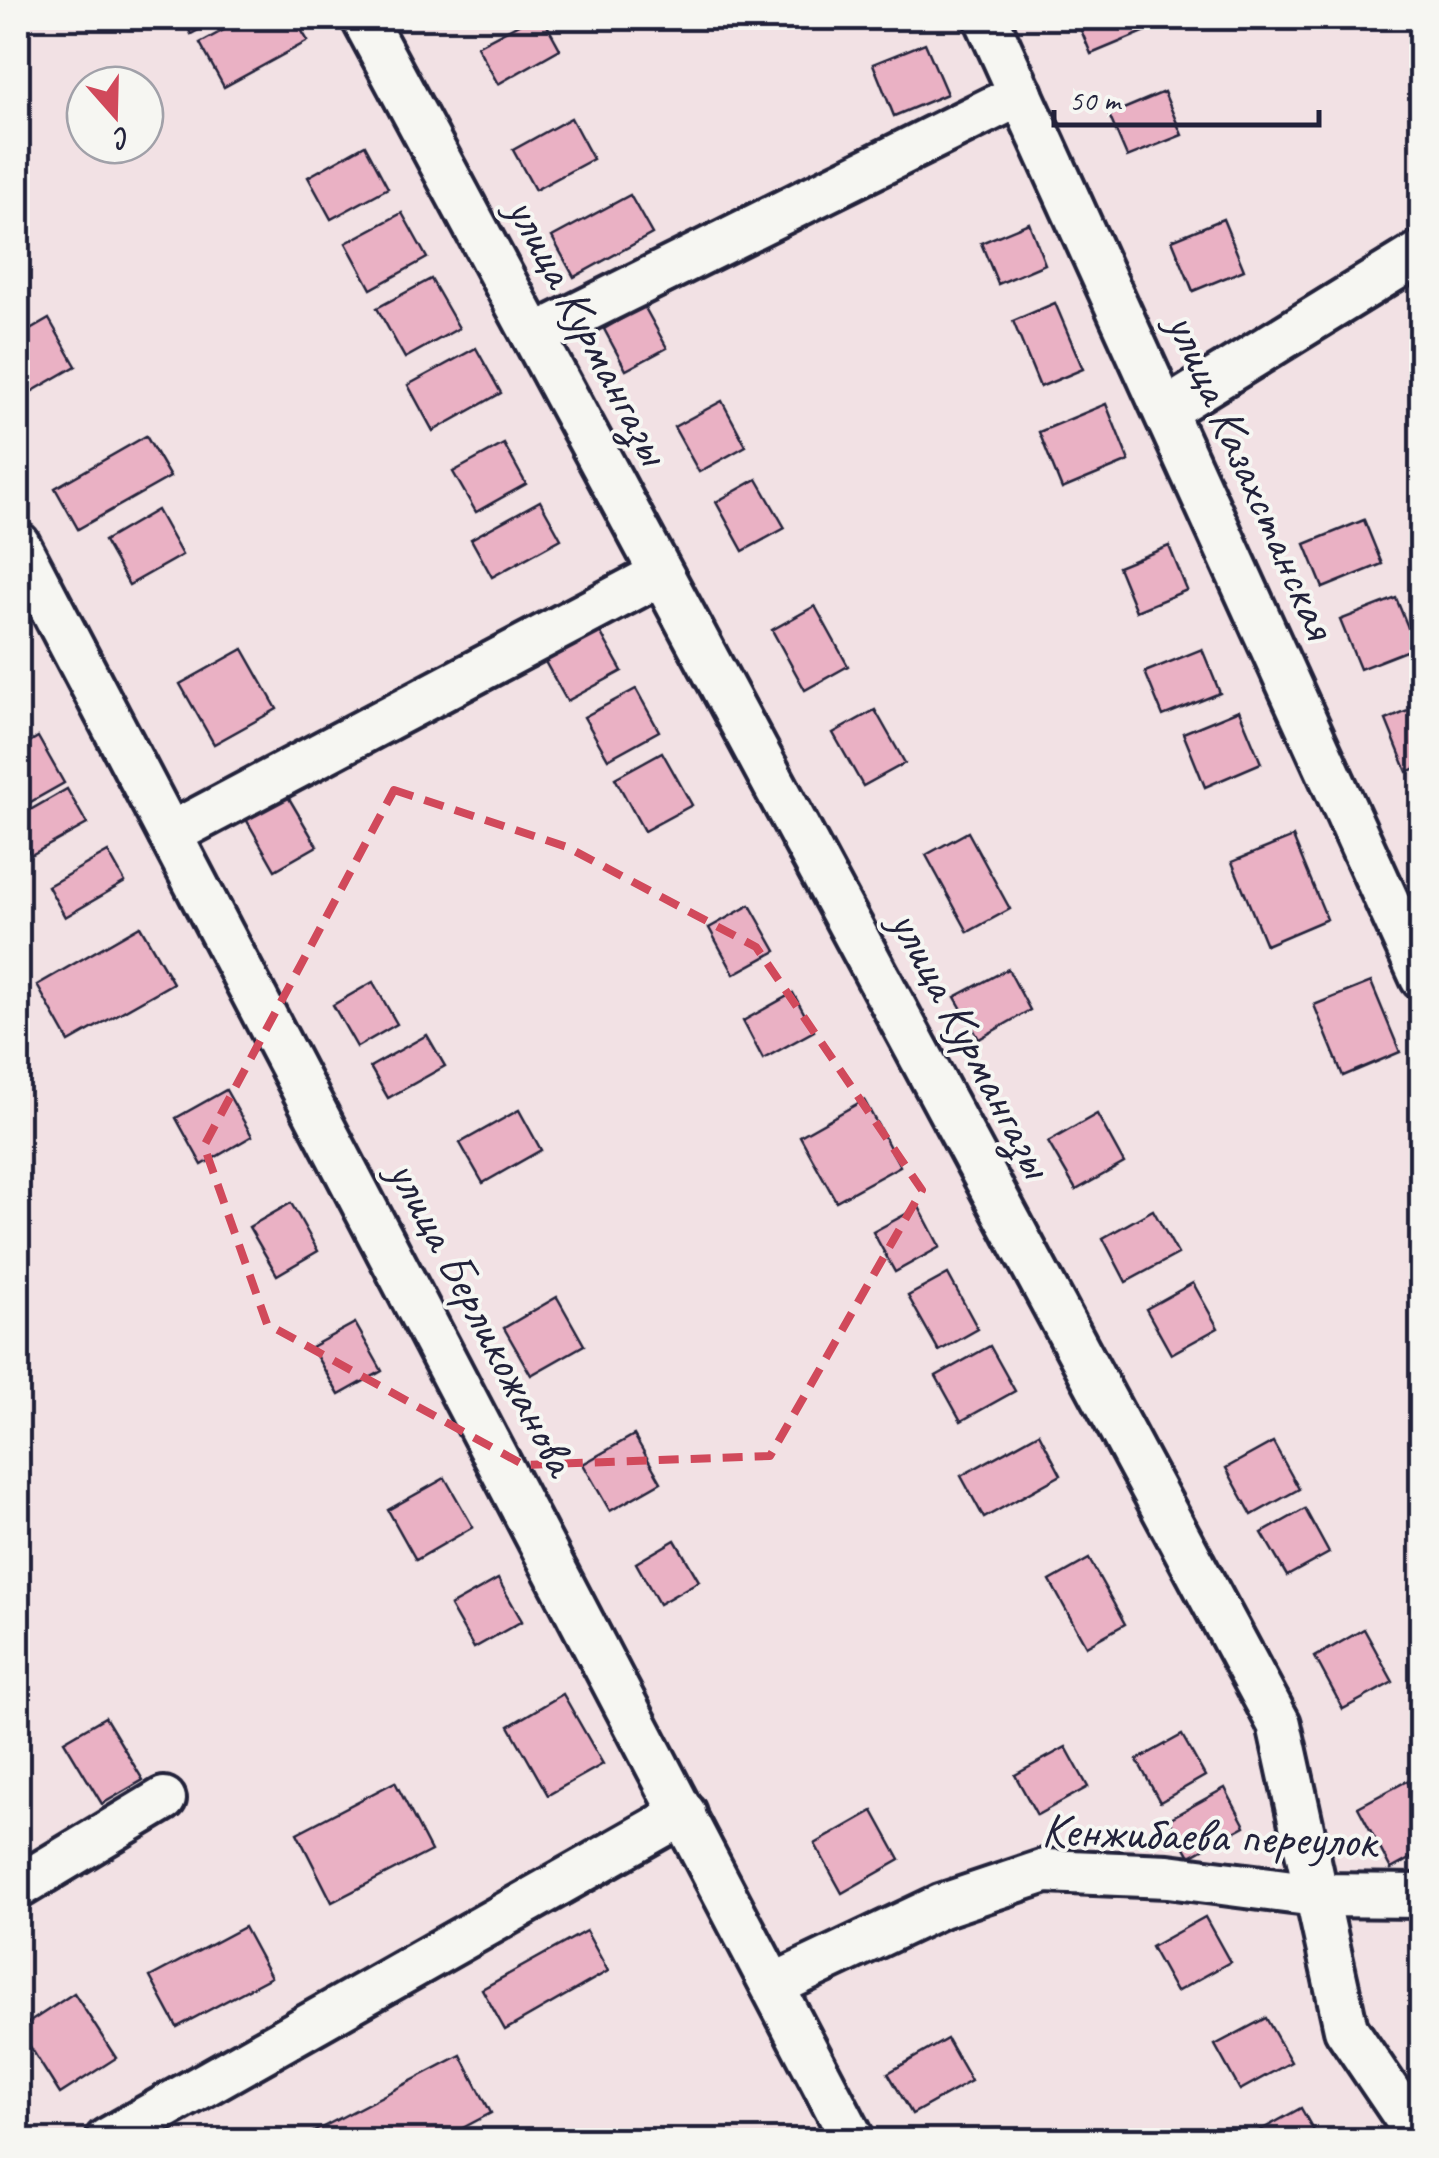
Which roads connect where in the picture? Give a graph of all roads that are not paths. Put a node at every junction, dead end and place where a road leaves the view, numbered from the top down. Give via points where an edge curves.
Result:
1 (363, 18) edge
2 (986, 18) edge
3 (1021, 94) junction
4 (1422, 252) edge
5 (534, 336) junction
6 (1166, 410) junction
7 (18, 544) edge
8 (659, 574) junction
9 (170, 834) junction
10 (1422, 978) edge
11 (164, 1799) dead end
12 (684, 1813) junction
13 (18, 1887) edge
14 (1316, 1895) junction
15 (1422, 1896) edge
16 (774, 1985) junction
17 (107, 2140) edge
18 (853, 2140) edge
19 (1421, 2140) edge

1 - 5 street, улица Курмангазы
2 - 3 street, улица Казахстанская
3 - 5 street
3 - 6 street, улица Казахстанская
4 - 6 street
5 - 8 street, улица Курмангазы
6 - 10 street, улица Казахстанская
7 - 9 street, улица Берликожанова
8 - 9 street
8 - 14 street, улица Курмангазы via 1279,1724
9 - 12 street, улица Берликожанова
11 - 13 street
12 - 16 street, улица Берликожанова
12 - 17 street
14 - 15 street, Кенжибаева переулок
14 - 16 street, Кенжибаева переулок via 1168,1876 1045,1872 941,1906
14 - 19 street, улица Курмангазы via 1346,2029
16 - 18 street, улица Берликожанова

